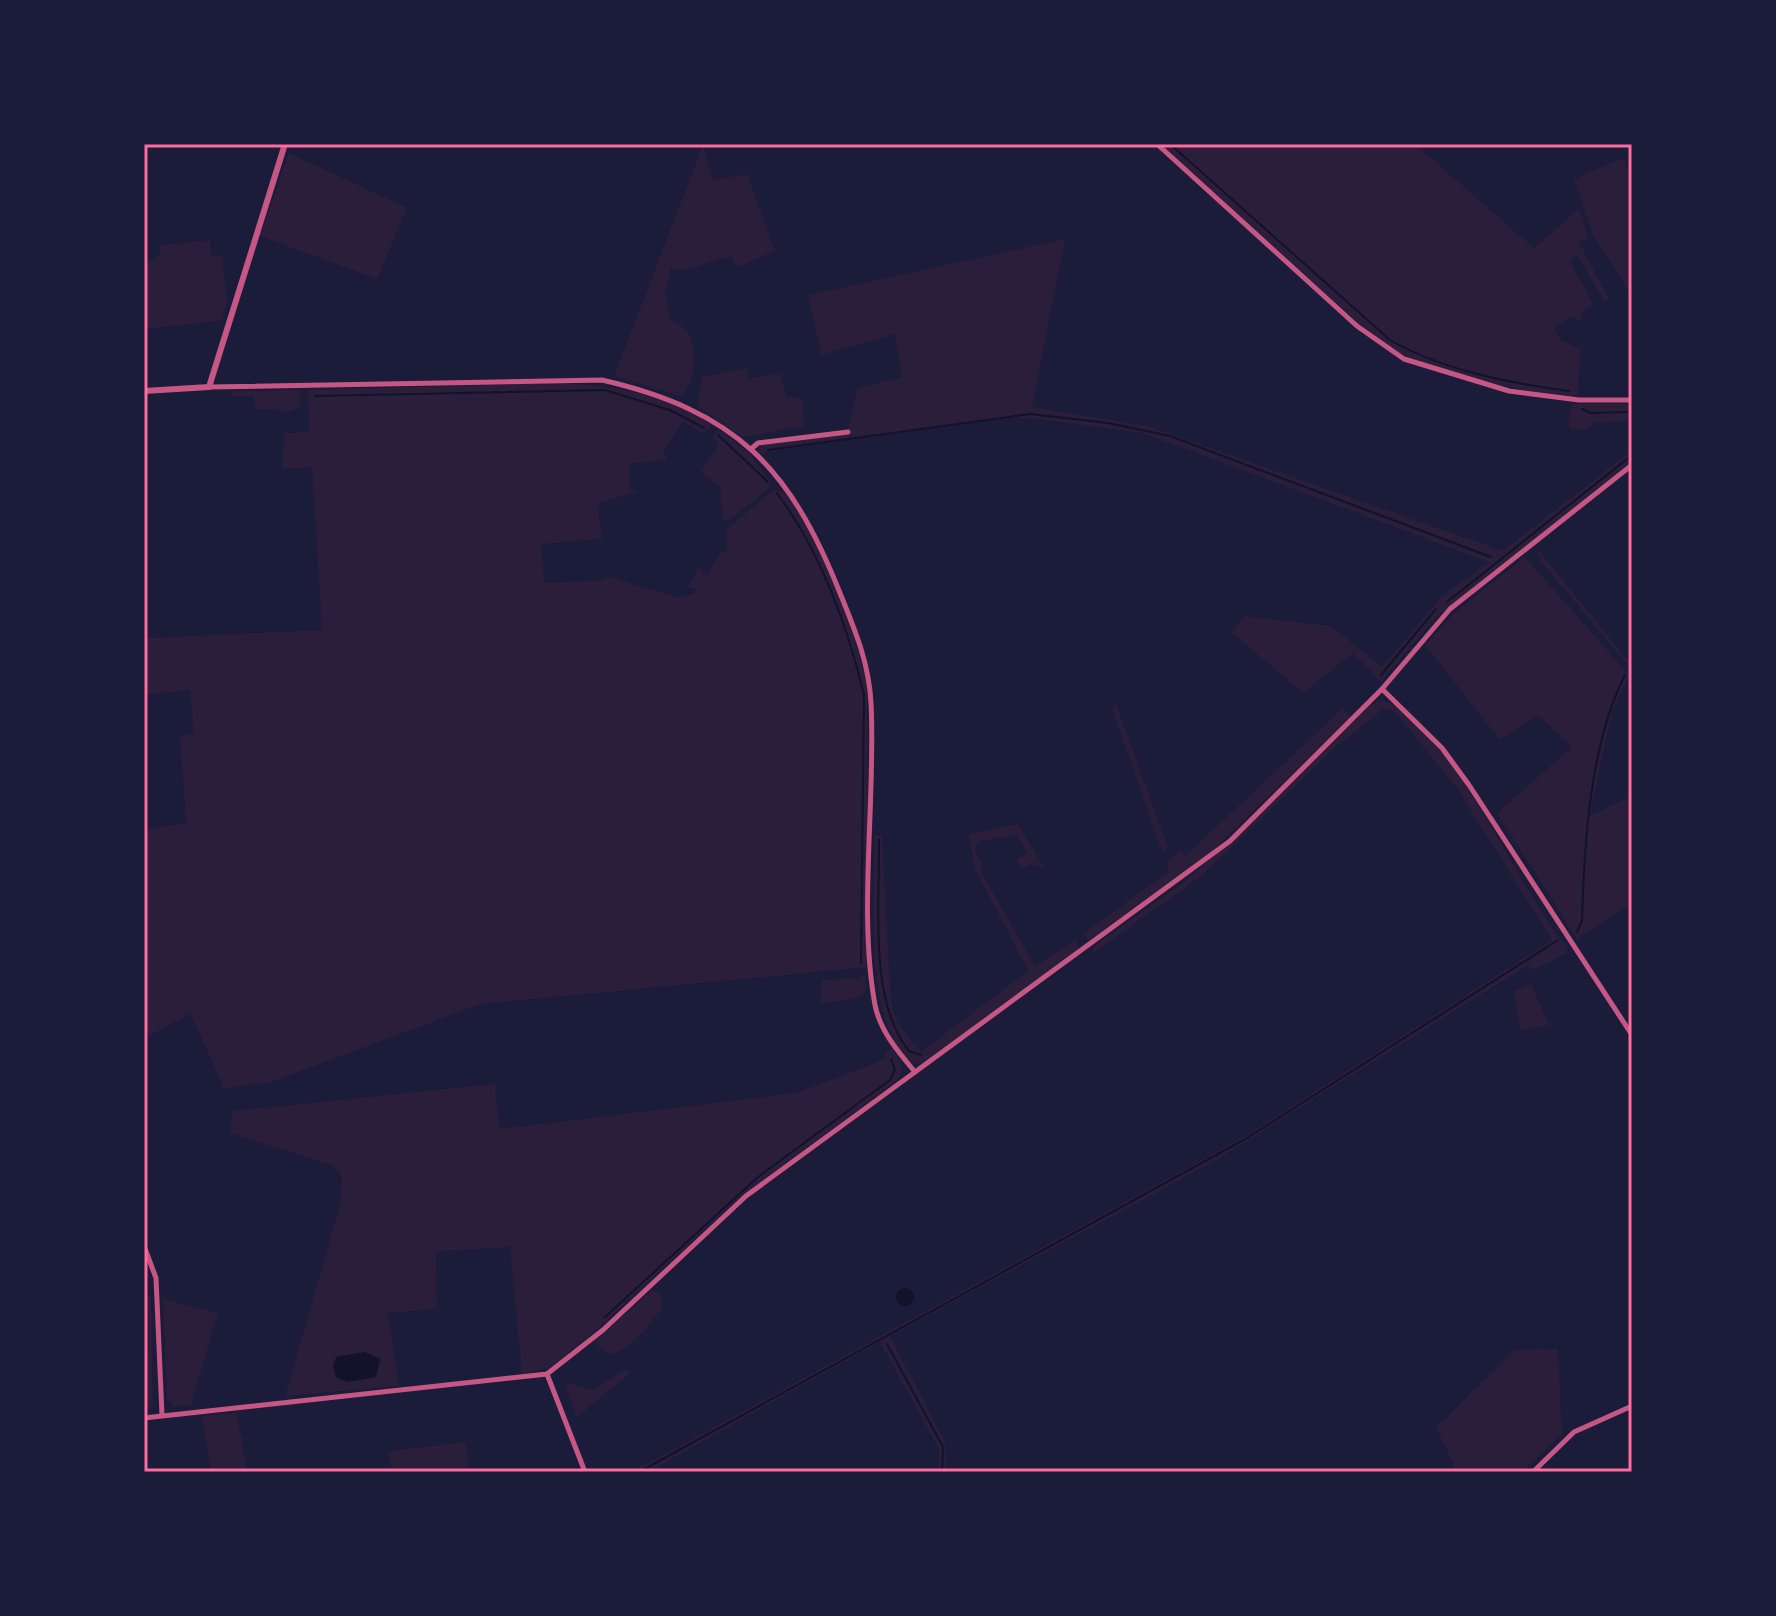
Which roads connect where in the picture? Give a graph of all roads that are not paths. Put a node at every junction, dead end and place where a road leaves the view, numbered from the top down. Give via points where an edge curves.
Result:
1 (285, 144) edge
2 (1157, 144) edge
3 (209, 387) junction
4 (144, 391) edge
5 (1632, 400) edge
6 (848, 432) dead end
7 (751, 449) junction
8 (1632, 465) edge
9 (1382, 689) junction
10 (1632, 1035) edge
11 (915, 1072) junction
12 (144, 1246) edge
13 (547, 1374) junction
14 (1632, 1406) edge
15 (162, 1415) junction
16 (144, 1418) edge
17 (585, 1472) edge
18 (1533, 1472) edge

1 - 3 street
2 - 5 street via 1357,326 1404,359 1509,391
3 - 4 street
3 - 7 street via 602,380 657,392 707,415
6 - 7 street via 758,443
7 - 11 street via 802,509 869,671 875,1007 886,1034
8 - 9 street via 1450,609
9 - 10 street via 1442,748 1469,785
9 - 11 street via 1230,841
11 - 13 street via 746,1196 603,1330
12 - 15 street via 156,1278
13 - 15 street
13 - 17 street
14 - 18 street via 1574,1432
15 - 16 street

